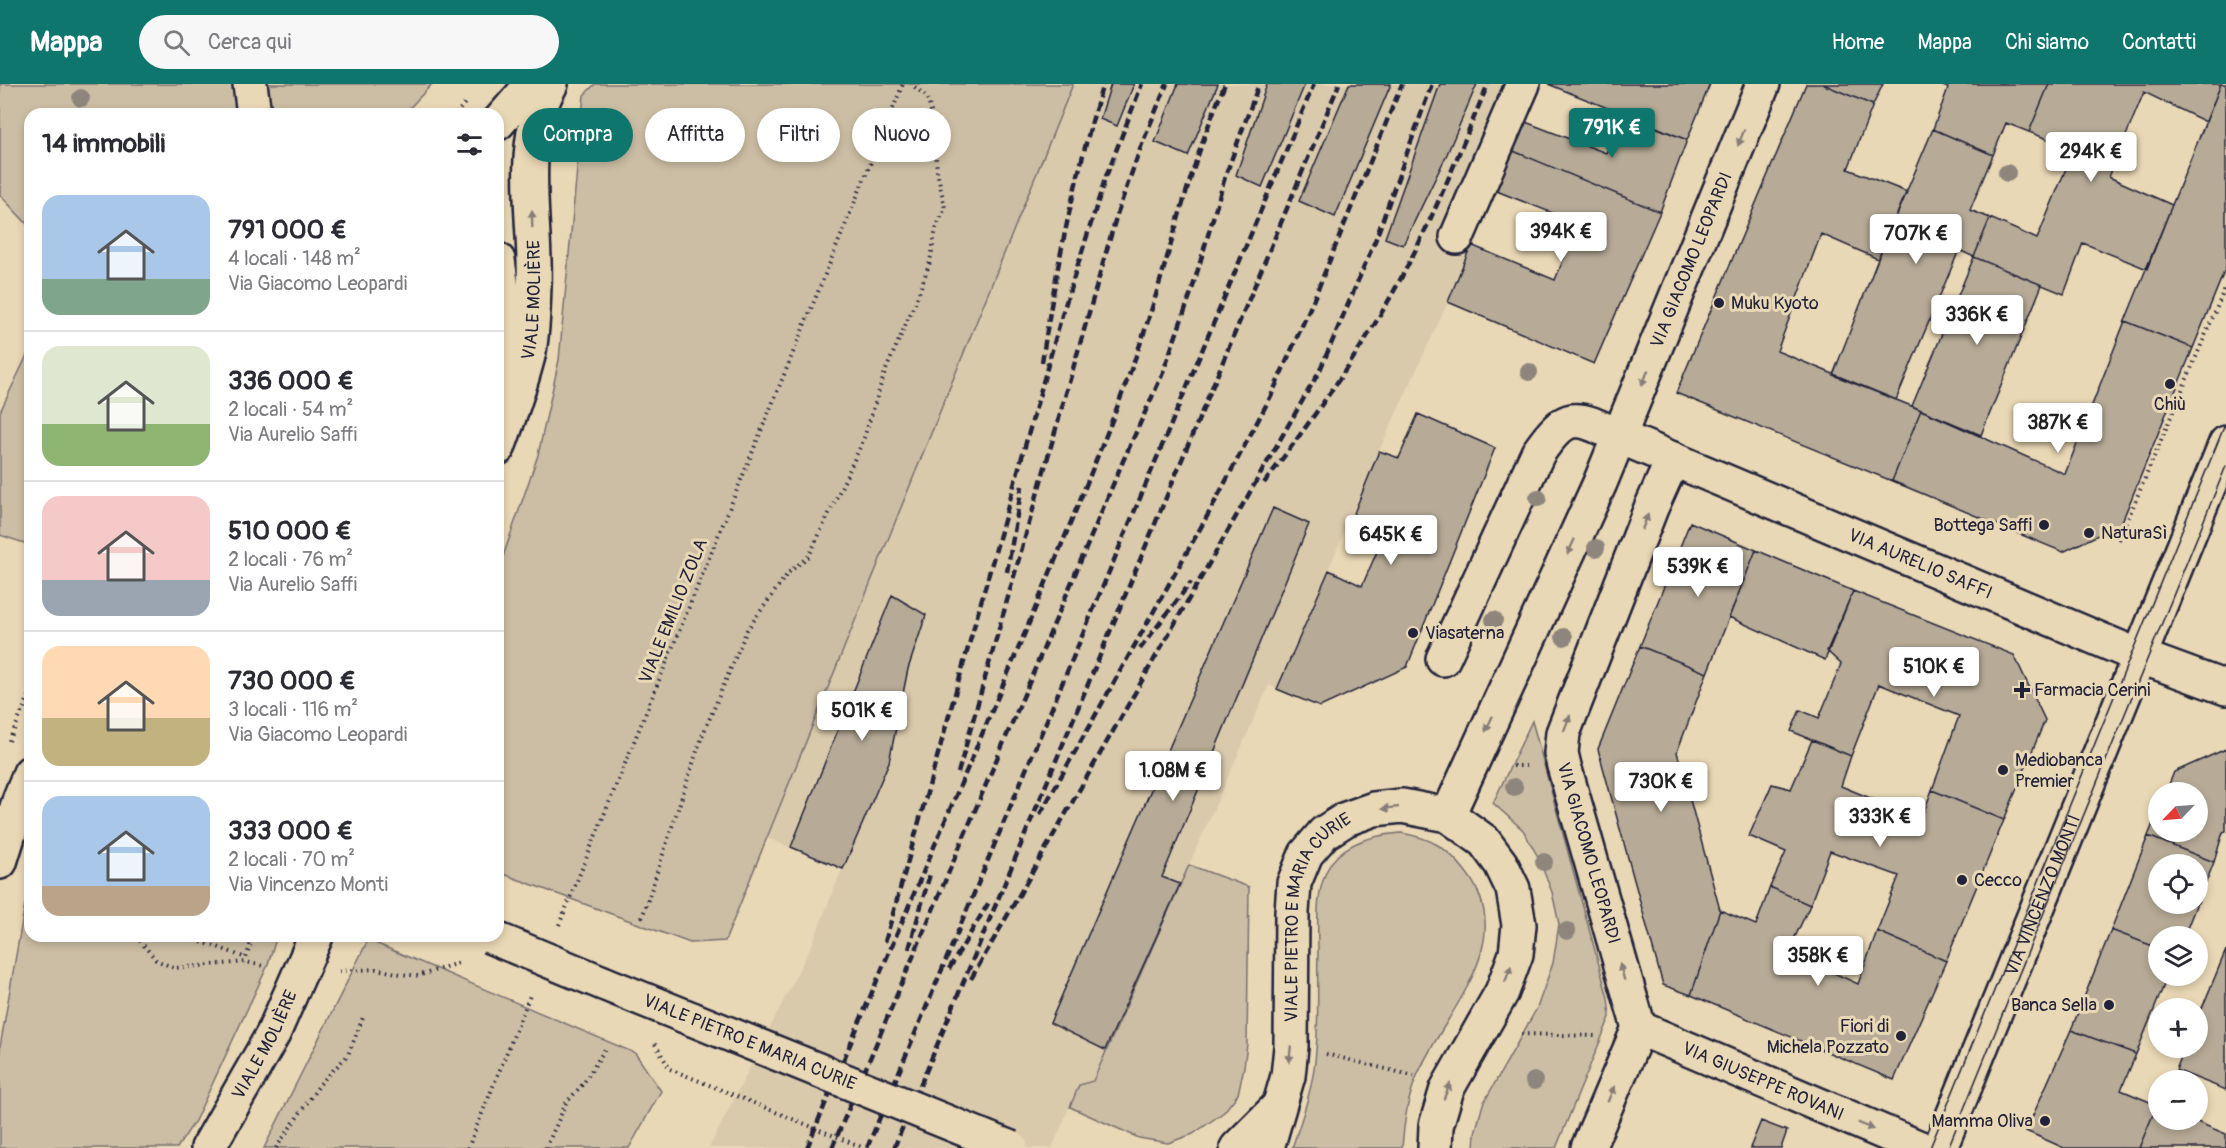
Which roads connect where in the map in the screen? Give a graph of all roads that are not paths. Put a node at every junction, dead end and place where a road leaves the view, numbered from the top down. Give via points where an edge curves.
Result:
1 (250, 84) edge
2 (532, 84) edge
3 (551, 84) edge
4 (1523, 84) edge
5 (1763, 84) edge
6 (253, 108) edge
7 (504, 116) edge
8 (1457, 237) dead end
9 (504, 305) edge
10 (504, 401) edge
11 (504, 428) edge
12 (1618, 436) junction
13 (2226, 443) edge
14 (1673, 459) junction
15 (2139, 656) junction
16 (1443, 660) dead end
17 (2226, 688) edge
18 (24, 788) edge
19 (1448, 815) junction
20 (0, 862) edge
21 (313, 942) edge
22 (504, 942) edge
23 (1639, 1028) junction
24 (1281, 1105) junction
25 (208, 1148) edge
26 (1011, 1148) edge
27 (1237, 1148) edge
28 (1267, 1148) edge
29 (1435, 1148) edge
30 (1588, 1148) edge
31 (1920, 1148) edge
32 (1940, 1148) edge

1 - 6 street
2 - 7 street
11 -> 3 street, VIALE MOLIÈRE via 528,354 534,286 531,155 536,117
4 - 8 street
5 -> 12 street, VIA GIACOMO LEOPARDI
9 - 10 street, VIALE MOLIÈRE via 508,366
12 - 14 street, VIA AURELIO SAFFI
12 - 16 street via 1587,420 1569,421 1553,431 1538,453
12 -> 19 street, VIA GIACOMO LEOPARDI
13 - 15 street, VIA VINCENZO MONTI
14 - 15 street, VIA AURELIO SAFFI
23 -> 14 street, VIA GIACOMO LEOPARDI via 1561,753 1563,733
15 - 17 street, VIA AURELIO SAFFI
15 - 32 street, VIA VINCENZO MONTI
18 - 20 street
19 -> 24 street, VIALE PIETRO E MARIA CURIE via 1402,806 1374,809 1346,819 1324,833 1306,854 1294,883 1291,1047
29 -> 19 street, VIALE PIETRO E MARIA CURIE via 1436,1126 1447,1089 1502,992 1516,954 1519,925 1513,889 1501,864 1484,841
21 - 25 street, VIALE MOLIÈRE via 273,1034
22 - 26 street, VIALE PIETRO E MARIA CURIE, bridge
30 -> 23 street
23 -> 31 street, VIA GIUSEPPE ROVANI
24 - 27 street
24 - 28 street, VIALE PIETRO E MARIA CURIE

